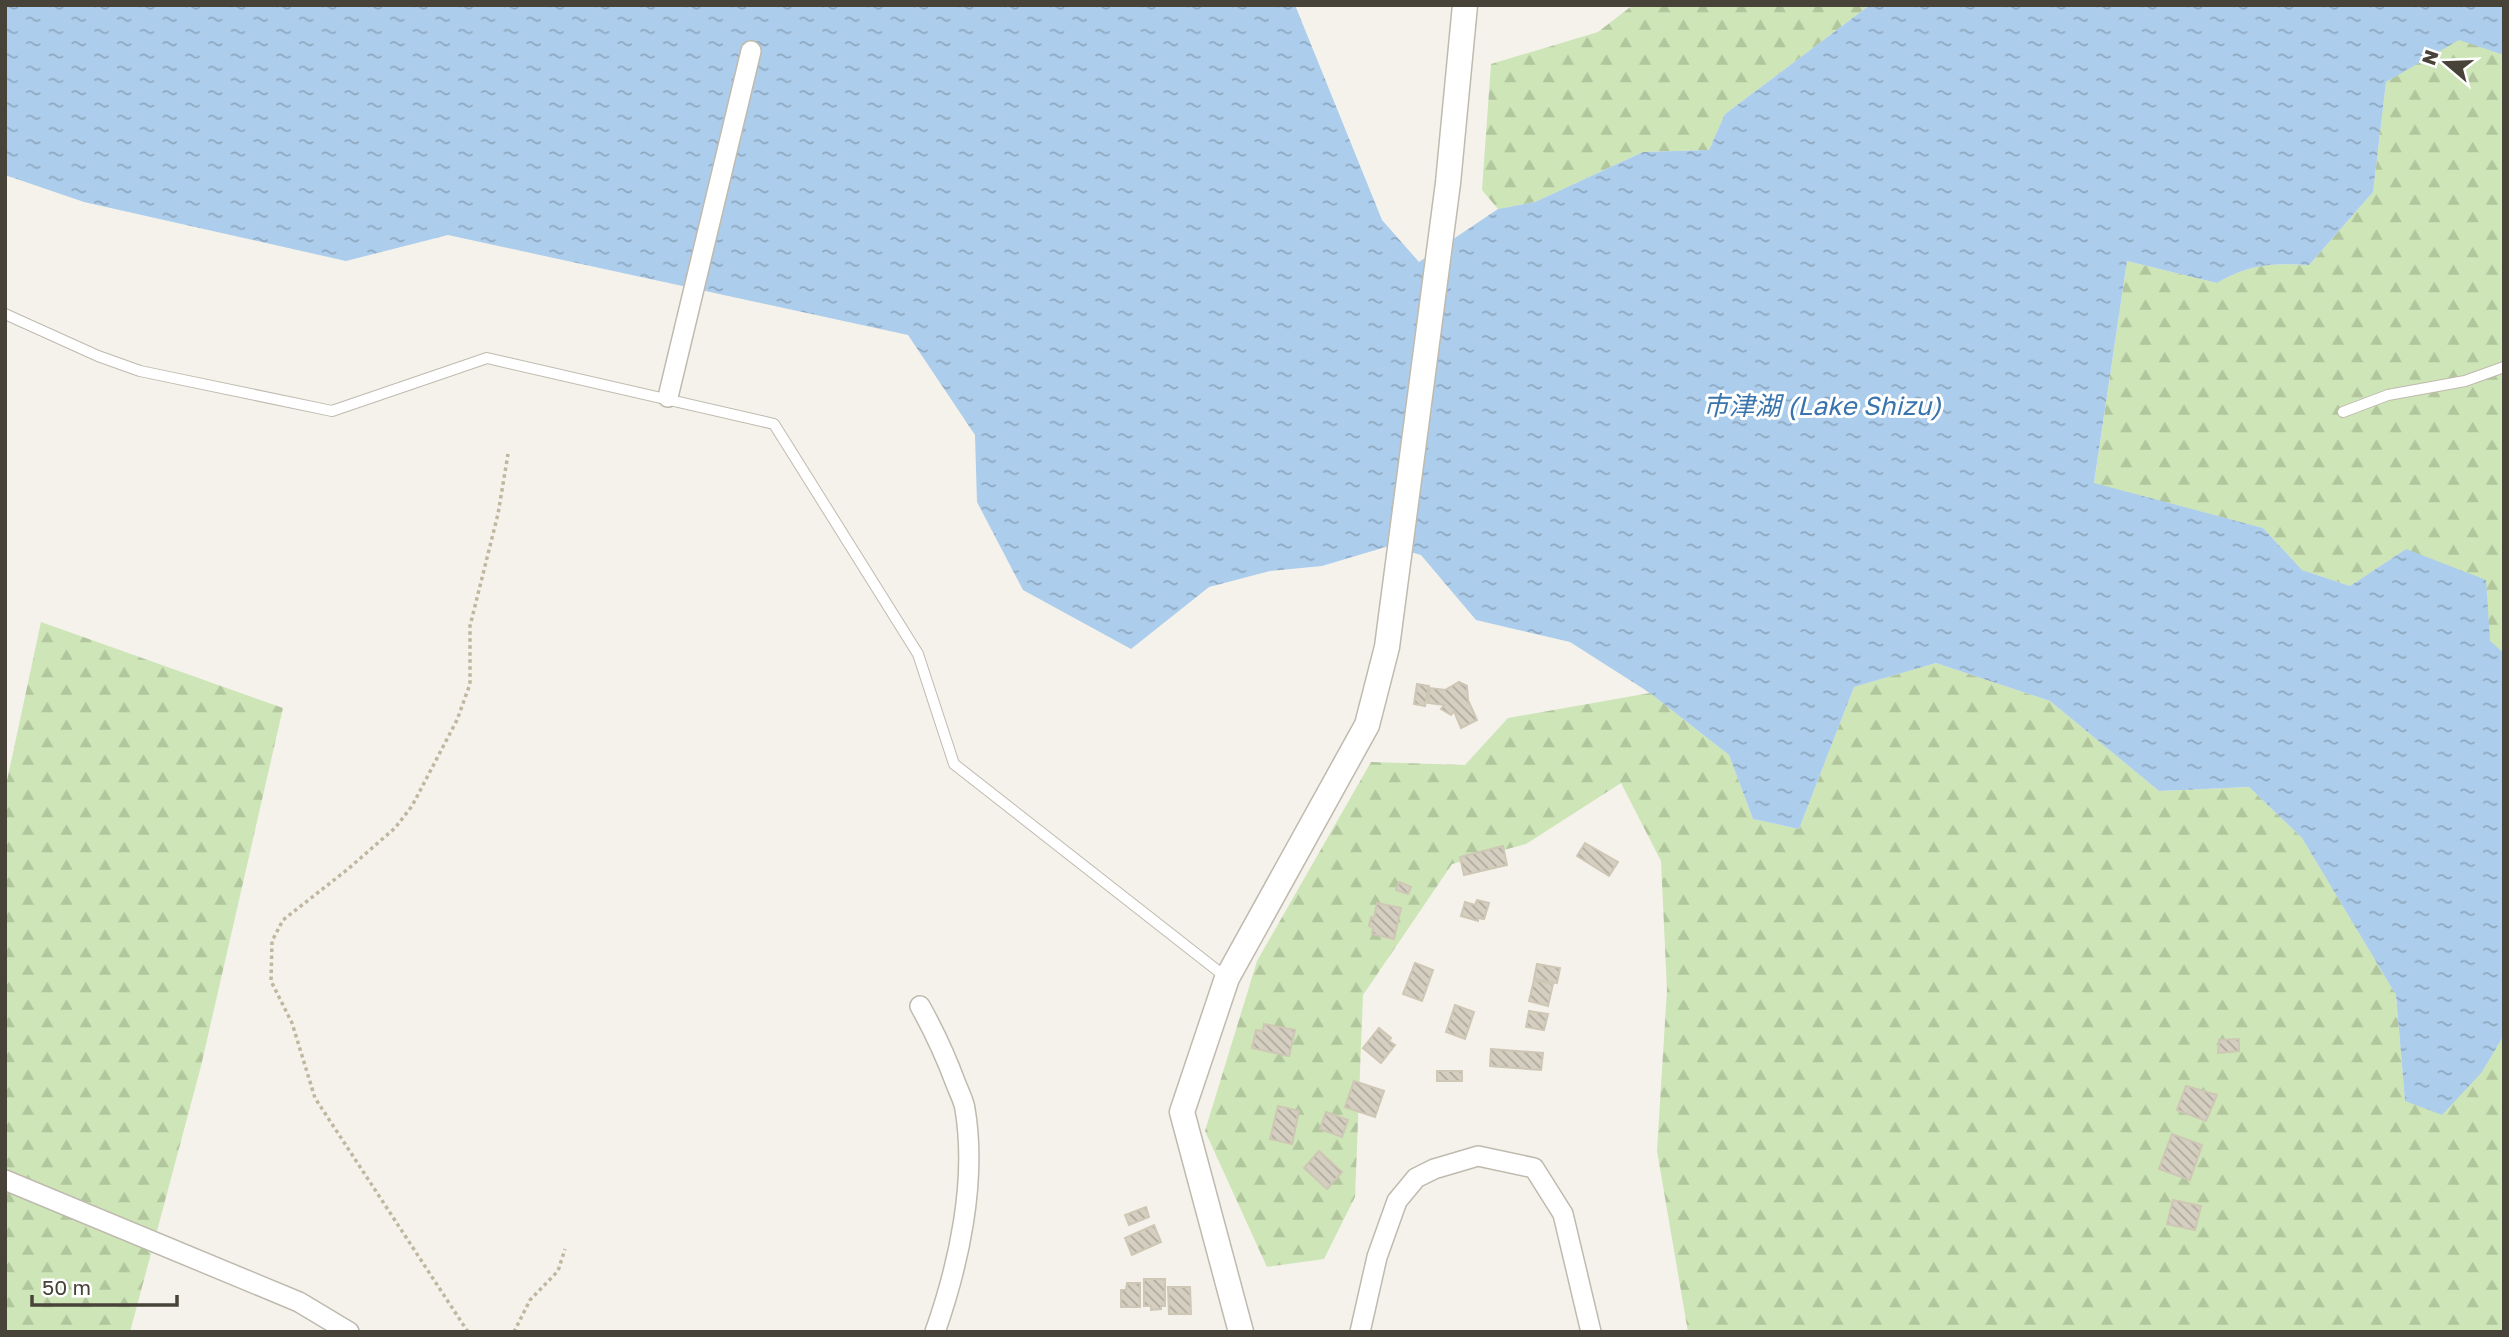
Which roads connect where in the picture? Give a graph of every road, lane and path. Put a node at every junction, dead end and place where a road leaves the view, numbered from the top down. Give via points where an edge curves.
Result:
1 (1465, 5) edge
2 (751, 51) dead end
3 (5, 314) edge
4 (2504, 367) edge
5 (668, 397) junction
6 (2343, 412) dead end
7 (508, 454) dead end
8 (1227, 978) junction
9 (920, 1006) dead end
10 (5, 1180) edge
11 (565, 1249) dead end
12 (349, 1332) edge
13 (468, 1332) edge
14 (514, 1332) edge
15 (935, 1332) edge
16 (1241, 1332) edge
17 (1360, 1332) edge
18 (1591, 1332) edge

1 - 8 street via 1448,183 1387,647 1367,725
2 - 5 street
3 - 5 lane via 140,370 331,411 487,358
4 - 6 lane via 2465,381 2388,395
5 - 8 lane via 774,424 918,654 954,764
7 - 13 path via 470,626 470,684 457,720 412,806 395,828 283,920 272,941 271,981 292,1023 315,1098
8 - 16 street via 1182,1112
9 - 15 street via 965,1108 968,1165 963,1228
10 - 12 street via 299,1302
11 - 14 path via 558,1271 530,1300
17 - 18 street via 1396,1201 1416,1178 1478,1156 1534,1168 1542,1180 1563,1214

